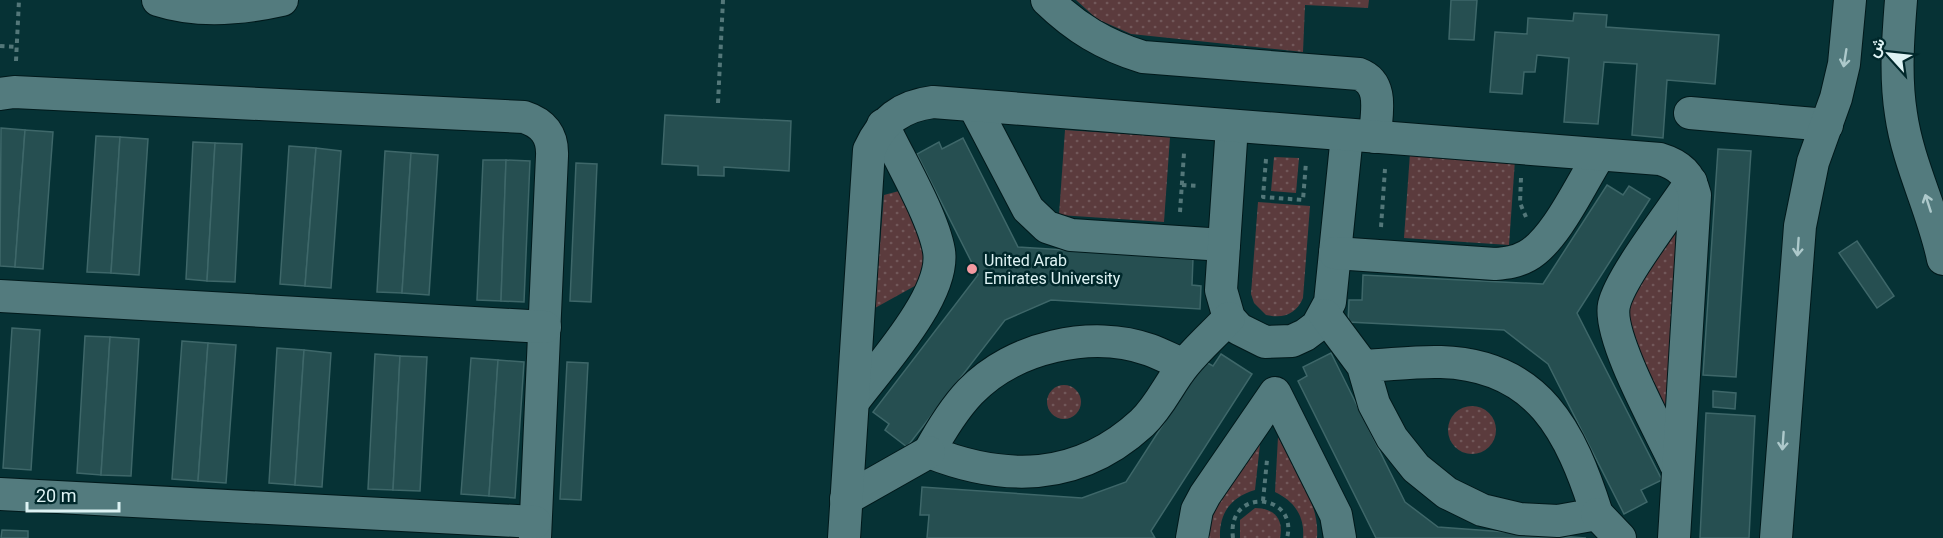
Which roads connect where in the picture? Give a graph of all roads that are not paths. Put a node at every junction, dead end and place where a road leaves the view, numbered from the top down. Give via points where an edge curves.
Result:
1 (158, 0) edge
2 (282, 0) edge
3 (1047, 0) edge
4 (1850, 0) edge
5 (1901, 0) edge
6 (7, 93) edge
7 (974, 106) junction
8 (1690, 113) dead end
9 (883, 125) junction
10 (1827, 125) junction
11 (1232, 126) junction
12 (1370, 137) junction
13 (1598, 157) junction
14 (1692, 182) junction
15 (1224, 245) junction
16 (1335, 253) junction
17 (1943, 260) edge
18 (0, 296) edge
19 (1325, 315) junction
20 (1229, 318) junction
21 (545, 327) junction
22 (1276, 343) junction
23 (1184, 365) junction
24 (1364, 366) junction
25 (1275, 393) junction
26 (852, 402) junction
27 (929, 452) junction
28 (1678, 470) junction
29 (0, 494) edge
30 (846, 499) junction
31 (1597, 514) junction
32 (535, 530) edge
33 (844, 538) edge
34 (1192, 538) edge
35 (1340, 538) edge
36 (1620, 538) edge
37 (1674, 538) edge
38 (1776, 538) edge

1 - 2 lane via 214,9
3 - 12 lane via 1092,38 1143,57 1359,74 1368,78 1377,92
4 -> 10 lane via 1844,64
17 -> 5 lane via 1901,116 1896,75
6 - 21 lane via 534,120 543,127 552,146
7 - 9 lane via 920,104 893,115
7 - 11 lane
7 - 15 lane via 1028,209 1047,227 1071,235
8 - 10 lane
9 - 26 lane via 869,150 867,164
9 - 26 lane via 936,238 939,269 930,297
10 -> 38 lane via 1813,162 1800,226
11 - 12 lane
11 - 15 lane
12 - 13 lane
12 - 16 lane
13 - 14 lane via 1659,159 1684,171
13 - 16 lane via 1553,229 1529,255 1513,263
14 - 28 lane via 1695,195
14 - 28 lane via 1622,284 1613,308 1615,333
15 - 20 lane via 1221,290
16 - 19 lane
18 - 21 lane
19 - 22 lane via 1305,335
19 - 24 lane
20 - 22 lane via 1251,337
20 - 23 lane
21 - 32 lane
22 - 25 lane
23 - 27 lane via 1167,394 1142,423 1112,446 1077,463 1040,472 1002,473 964,466
23 - 27 lane via 1149,349 1112,342 1074,342 1037,351 1003,367 972,390 947,418
24 - 31 lane via 1374,404 1392,438 1416,468 1447,493 1482,510 1520,519 1558,521
24 - 31 lane via 1441,362 1480,367 1516,382 1547,407 1569,440
25 - 34 lane via 1205,495 1197,510
25 - 35 lane via 1336,515
26 - 30 lane
27 - 30 lane
28 - 37 lane
29 - 32 lane
30 - 33 lane
31 - 36 lane

